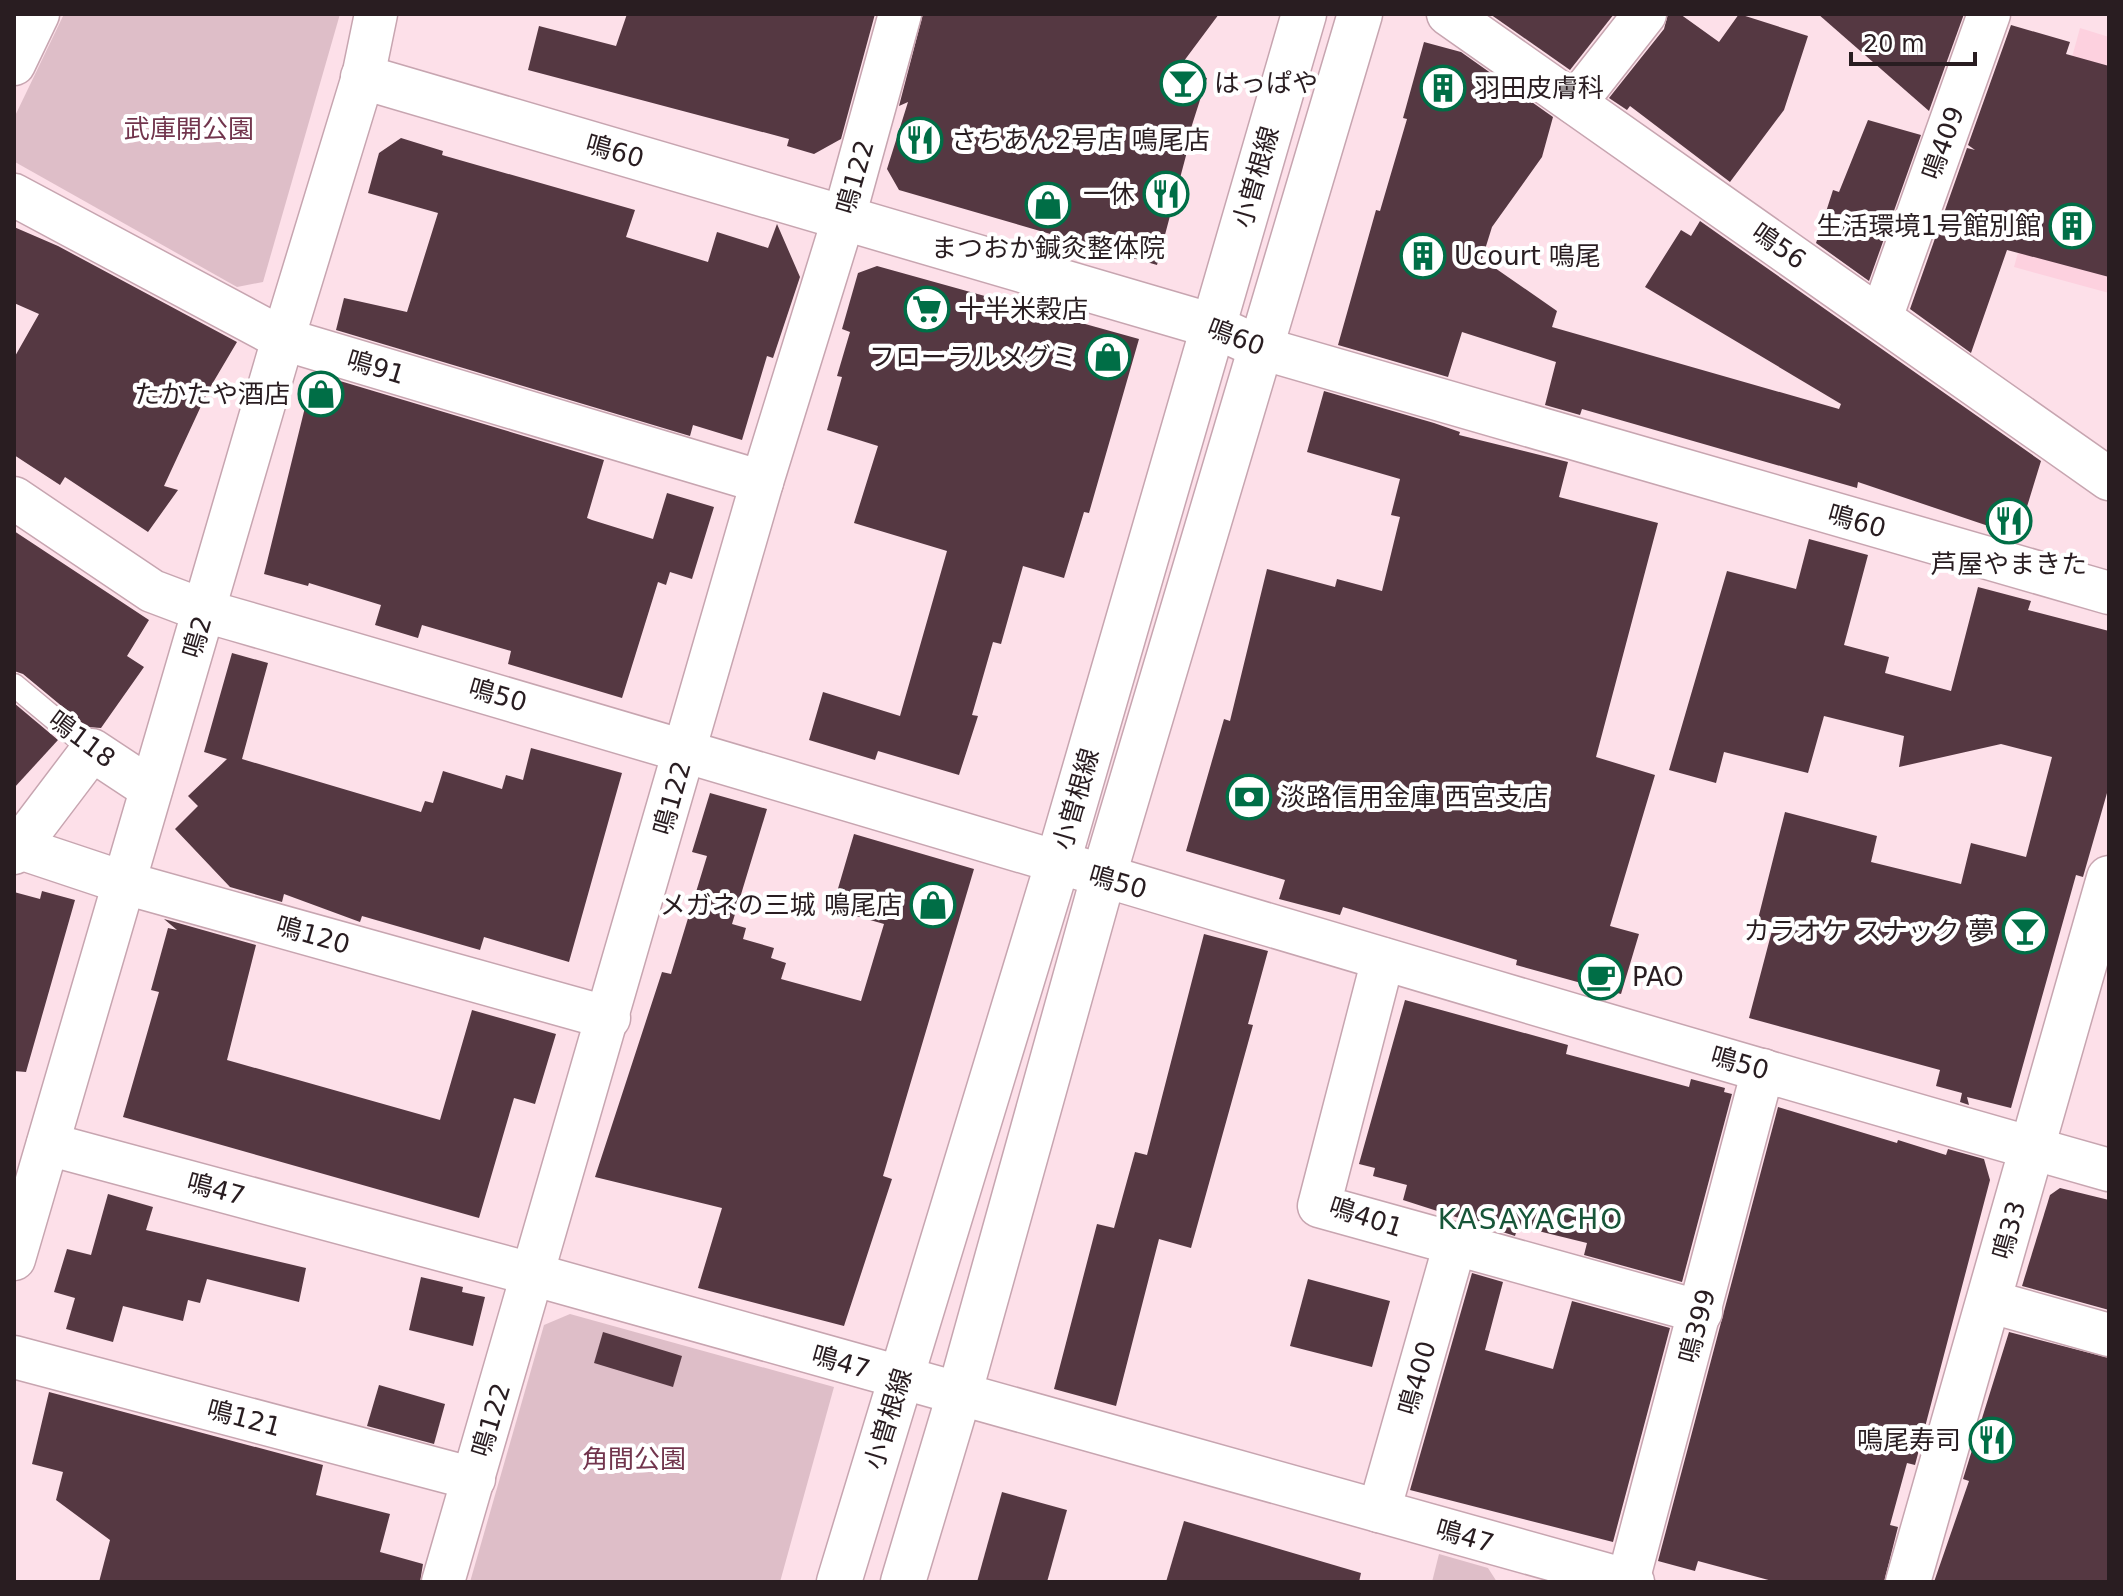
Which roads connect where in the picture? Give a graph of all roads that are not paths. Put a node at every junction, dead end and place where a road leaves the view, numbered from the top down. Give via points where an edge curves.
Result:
1 (38, 14) edge
2 (376, 14) edge
3 (900, 14) edge
4 (1304, 14) edge
5 (1360, 14) edge
6 (1448, 14) edge
7 (1645, 14) edge
8 (1989, 14) edge
9 (14, 64) edge
10 (363, 77) junction
11 (1575, 103) junction
12 (14, 195) edge
13 (844, 217) junction
14 (1881, 318) junction
15 (1213, 326) junction
16 (283, 339) junction
17 (1261, 348) junction
18 (2109, 479) edge
19 (762, 482) junction
20 (14, 498) edge
21 (2109, 593) edge
22 (205, 611) junction
23 (14, 685) edge
24 (92, 750) junction
25 (686, 750) junction
26 (151, 789) junction
27 (15, 849) edge
28 (1057, 865) junction
29 (1103, 878) junction
30 (2109, 878) edge
31 (125, 883) junction
32 (2100, 944) edge
33 (1383, 959) junction
34 (609, 1018) junction
35 (1763, 1070) junction
36 (48, 1144) junction
37 (2033, 1149) junction
38 (2109, 1170) edge
39 (1455, 1244) junction
40 (14, 1259) edge
41 (535, 1275) junction
42 (1988, 1301) junction
43 (1701, 1312) junction
44 (2109, 1335) edge
45 (14, 1357) edge
46 (900, 1378) junction
47 (959, 1395) junction
48 (474, 1479) junction
49 (1379, 1511) junction
50 (1516, 1567) edge
51 (1630, 1581) edge
52 (443, 1582) edge
53 (839, 1582) edge
54 (903, 1582) edge
55 (1908, 1582) edge

1 - 9 street
2 - 10 street, 鳴2
3 - 13 street, 鳴122
4 - 15 street, 小曽根線
5 - 17 street, 小曽根線
6 - 11 street, 鳴56
7 - 11 street
8 - 14 street, 鳴409
10 - 13 street, 鳴60
10 - 16 street, 鳴2
11 - 14 street, 鳴56
12 - 16 street, 鳴91
13 - 15 street, 鳴60
13 - 19 street, 鳴122
14 - 18 street, 鳴56
15 - 17 street, 鳴60
15 - 28 street, 小曽根線
16 - 19 street, 鳴91
16 - 22 street, 鳴2
17 - 21 street, 鳴60
17 - 29 street, 小曽根線
19 - 25 street, 鳴122
20 - 22 street, 鳴50 via 152,591
22 - 25 street, 鳴50
22 - 26 street, 鳴2
23 - 24 lane, 鳴118
24 - 26 street, 鳴118
24 - 27 street
25 - 28 street, 鳴50
25 - 34 street, 鳴122
26 - 31 street, 鳴2
27 - 31 street, 鳴120
28 - 29 street, 鳴50
28 - 46 street, 小曽根線
29 - 33 street, 鳴50
29 - 47 street, 小曽根線
30 - 32 street, 鳴33
31 - 34 street, 鳴120
31 - 36 street, 鳴2
32 - 37 street, 鳴33
33 - 35 street, 鳴50
33 - 39 street, 鳴401 via 1319,1206
34 - 41 street, 鳴122
35 - 37 street, 鳴50
35 - 43 street, 鳴399
36 - 40 street, 鳴2
36 - 41 street, 鳴47
37 - 38 street, 鳴50
37 - 42 street, 鳴33
39 - 43 street, 鳴401
39 - 49 street, 鳴400
41 - 46 street, 鳴47
41 - 48 street, 鳴122
42 - 44 street
42 - 55 street, 鳴33
43 - 51 street, 鳴399
45 - 48 street, 鳴121
46 - 47 street, 鳴47
46 - 53 street, 小曽根線
47 - 49 street, 鳴47
47 - 54 street, 小曽根線
48 - 52 street, 鳴122
49 - 50 street, 鳴47
50 - 51 street, 鳴47

